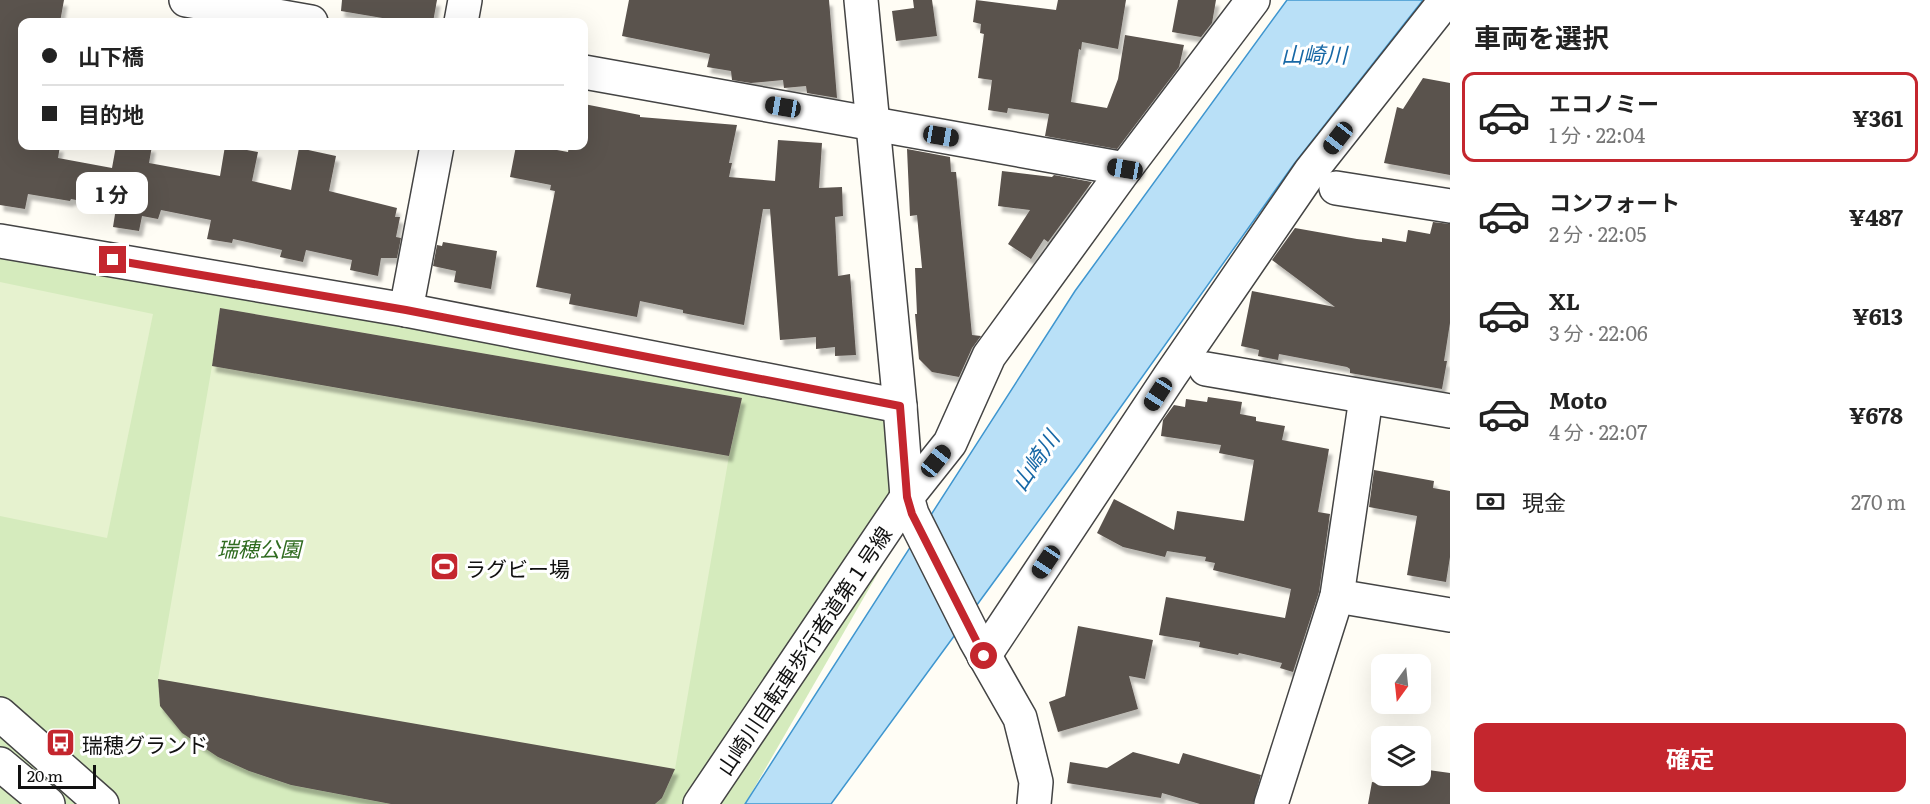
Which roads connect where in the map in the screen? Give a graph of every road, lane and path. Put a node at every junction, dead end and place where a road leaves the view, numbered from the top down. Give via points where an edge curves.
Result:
1 (186, 0) edge
2 (465, 0) edge
3 (861, 0) edge
4 (1253, 0) edge
5 (1446, 0) edge
6 (239, 5) edge
7 (294, 18) edge
8 (462, 18) edge
9 (588, 73) edge
10 (872, 123) junction
11 (436, 150) edge
12 (1125, 169) junction
13 (1336, 188) dead end
14 (1450, 206) edge
15 (0, 241) edge
16 (406, 310) junction
17 (1206, 369) dead end
18 (1366, 398) junction
19 (900, 406) junction
20 (1450, 411) edge
21 (909, 506) junction
22 (1337, 596) junction
23 (1450, 615) edge
24 (980, 647) junction
25 (0, 714) edge
26 (0, 764) edge
27 (48, 804) edge
28 (102, 804) edge
29 (700, 804) edge
30 (1034, 804) edge
31 (1271, 804) edge

1 - 6 street
2 - 8 street
3 - 10 street
4 - 12 street, 山崎川自転車歩行者道第１号線
5 - 24 street via 1311,172
6 - 7 street
9 - 10 street
10 - 12 street
10 - 19 street
11 - 16 street
12 - 21 street, 山崎川自転車歩行者道第１号線 via 989,356 950,443
13 - 14 street
15 - 16 street
16 - 19 street
17 - 18 street
18 - 20 street
18 - 22 street
19 - 21 street
21 - 24 street
21 - 29 street, 山崎川自転車歩行者道第１号線
22 - 23 street
22 - 31 street
24 - 30 street via 1020,718 1036,782
25 - 28 street
26 - 27 street

